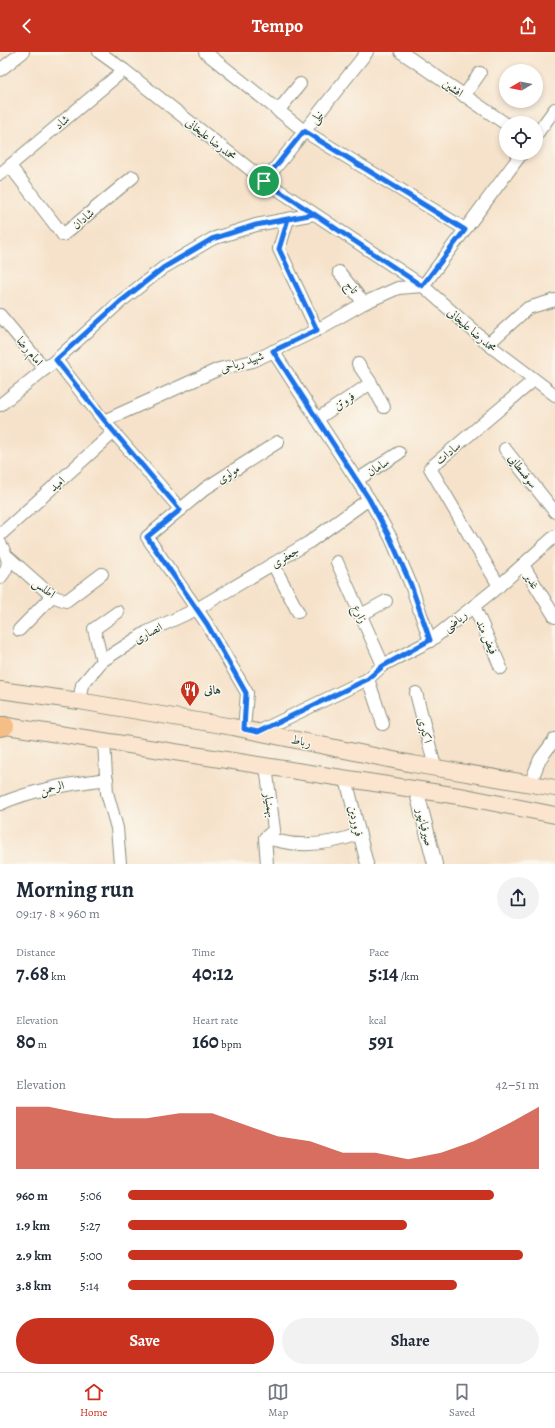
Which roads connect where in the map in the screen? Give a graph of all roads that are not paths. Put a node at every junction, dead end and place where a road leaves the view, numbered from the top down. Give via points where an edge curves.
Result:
1 (23, 52) edge
2 (99, 52) edge
3 (205, 52) edge
4 (367, 52) edge
5 (401, 52) edge
6 (0, 70) edge
7 (124, 70) junction
8 (480, 74) dead end
9 (300, 84) dead end
10 (464, 96) junction
11 (555, 109) edge
12 (278, 111) junction
13 (499, 119) edge
14 (543, 125) edge
15 (304, 131) junction
16 (517, 160) edge
17 (10, 166) junction
18 (0, 174) edge
19 (133, 177) dead end
20 (264, 181) junction
21 (314, 214) junction
22 (288, 219) junction
23 (465, 230) junction
24 (339, 272) dead end
25 (422, 286) junction
26 (555, 300) edge
27 (364, 302) junction
28 (0, 315) edge
29 (317, 330) junction
30 (488, 344) junction
31 (273, 351) junction
32 (56, 360) junction
33 (358, 364) dead end
34 (45, 369) junction
35 (534, 380) junction
36 (371, 383) junction
37 (555, 395) edge
38 (0, 405) edge
39 (384, 407) dead end
40 (317, 419) junction
41 (104, 420) junction
42 (114, 432) junction
43 (278, 442) dead end
44 (505, 449) dead end
45 (399, 453) dead end
46 (357, 480) junction
47 (369, 499) junction
48 (180, 510) junction
49 (555, 512) edge
50 (0, 535) edge
51 (555, 536) edge
52 (0, 543) edge
53 (8, 557) junction
54 (337, 562) dead end
55 (273, 564) junction
56 (523, 565) junction
57 (102, 574) dead end
58 (0, 578) edge
59 (499, 586) junction
60 (52, 596) junction
61 (386, 601) dead end
62 (474, 606) junction
63 (197, 609) junction
64 (118, 612) dead end
65 (298, 612) dead end
66 (361, 615) junction
67 (555, 617) edge
68 (19, 630) dead end
69 (430, 640) junction
70 (102, 661) junction
71 (383, 666) junction
72 (501, 668) dead end
73 (368, 679) junction
74 (0, 690) edge
75 (416, 693) dead end
76 (79, 701) junction
77 (383, 724) dead end
78 (2, 726) edge
79 (251, 731) junction
80 (555, 739) edge
81 (104, 741) junction
82 (413, 764) junction
83 (266, 766) junction
84 (435, 767) junction
85 (346, 778) junction
86 (107, 779) junction
87 (530, 784) junction
88 (555, 788) edge
89 (416, 790) junction
90 (0, 804) edge
91 (555, 815) edge
92 (359, 834) junction
93 (265, 838) junction
94 (120, 864) edge
95 (267, 864) edge
96 (367, 864) edge
97 (435, 864) edge

1 - 6 street
2 - 7 street, محمدرضا علیخانی
3 - 12 street
4 - 15 street, نیلی
5 - 10 street, افشین
7 - 17 street, شاد
7 - 20 street, محمدرضا علیخانی
8 - 10 street
9 - 12 street
10 - 13 street, افشین
11 - 14 street
12 - 15 street
15 - 20 street, نیلی
15 - 23 street
16 - 23 street
17 - 18 street, شاد
17 - 19 street, شادان via 63,235
20 - 21 street, محمدرضا علیخانی
21 - 22 street
21 - 25 street, محمدرضا علیخانی
22 - 29 street via 279,249
22 - 32 street via 256,225 212,239 163,268 120,302
23 - 25 street
24 - 27 street, تاج
25 - 27 street, شهید ریاحی via 398,288
25 - 30 street, محمدرضا علیخانی
26 - 30 street via 528,308
27 - 29 street, شهید ریاحی
28 - 34 street, امام رضا
29 - 31 street, شهید ریاحی
30 - 35 street, محمدرضا علیخانی
31 - 40 street
31 - 41 street, شهید ریاحی via 253,361 219,369
32 - 34 street
32 - 41 street
33 - 36 street
34 - 38 street
35 - 37 street, محمدرضا علیخانی
35 - 59 street, سادات via 430,468
36 - 39 street
36 - 40 street, فروتن
40 - 46 street
41 - 42 street
42 - 48 street
42 - 50 street, امید
43 - 48 street, مولوی via 206,488
44 - 49 street, سوفسطایی
45 - 46 street, سامان
46 - 47 street
47 - 55 street, جعفری via 308,543
47 - 69 street via 411,585
48 - 63 street, مولوی via 147,537
51 - 56 street, ریاضی
52 - 53 street, اطلس
53 - 58 street via 6,570
53 - 60 street, اطلس
54 - 66 street, زارع
55 - 63 street, جعفری
55 - 65 street
56 - 59 street, ریاضی
56 - 67 street, غدیر
57 - 60 street, اطلس via 66,601
59 - 62 street, ریاضی
60 - 68 street
61 - 66 street
62 - 69 street, ریاضی
62 - 72 street, فیض مند
63 - 70 street, انصاری via 147,632
63 - 79 street, مولوی via 246,693
64 - 70 street via 94,629
66 - 71 street, زارع
69 - 71 street, ریاضی
70 - 76 street, انصاری via 82,685
71 - 73 street, ریاضی
73 - 77 street
73 - 79 street, ریاضی
74 - 76 main road, رباط
75 - 84 street, اکبری
76 - 79 main road, رباط
78 - 81 main road
79 - 82 main road, رباط
80 - 87 street via 540,759
81 - 83 main road
81 - 86 street
82 - 84 main road, رباط
82 - 89 main road
83 - 85 main road
83 - 93 street, بهمنیار via 274,830
84 - 87 main road, رباط
85 - 89 main road
85 - 92 street, فروردین
86 - 90 street, الرحمن via 62,785
86 - 94 street via 107,793 117,828
87 - 88 main road, رباط
89 - 91 main road
89 - 97 street, صیرفیانپور
92 - 93 street via 319,844 298,844
92 - 96 street, فروردین
93 - 95 street

